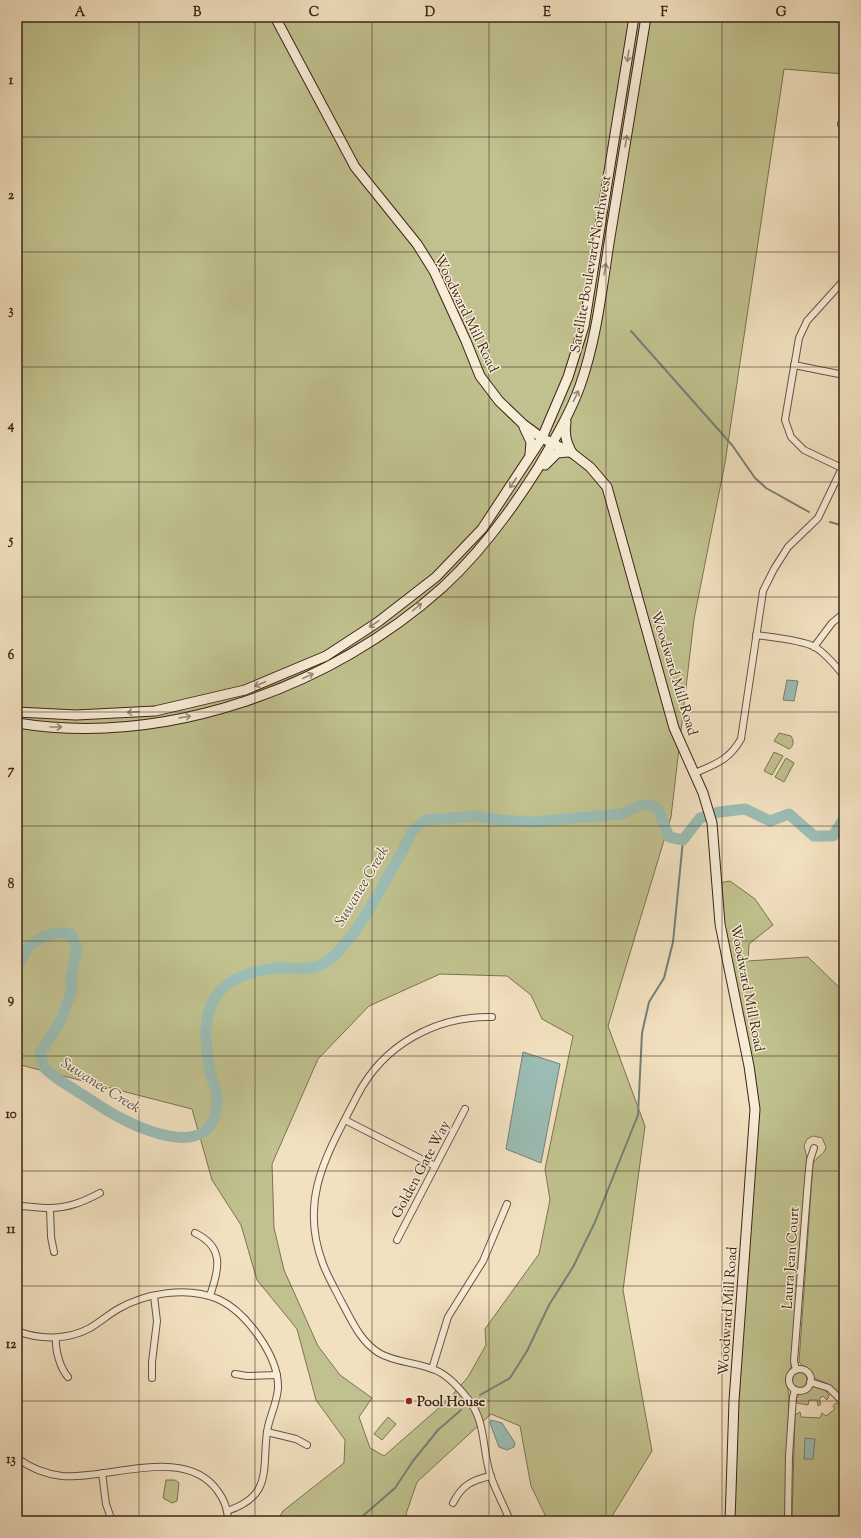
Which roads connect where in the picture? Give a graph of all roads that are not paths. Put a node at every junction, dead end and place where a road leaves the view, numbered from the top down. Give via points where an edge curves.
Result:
1 (275, 17) edge
2 (634, 17) edge
3 (646, 17) edge
4 (844, 280) edge
5 (794, 365) junction
6 (844, 375) edge
7 (555, 407) junction
8 (569, 410) junction
9 (523, 424) junction
10 (542, 438) junction
11 (553, 443) junction
12 (572, 453) junction
13 (528, 460) junction
14 (843, 468) edge
15 (522, 494) junction
16 (844, 613) edge
17 (756, 635) junction
18 (814, 647) junction
19 (844, 676) edge
20 (17, 712) edge
21 (17, 723) edge
22 (695, 774) junction
23 (492, 1017) dead end
24 (465, 1109) dead end
25 (346, 1120) junction
26 (814, 1148) dead end
27 (435, 1166) junction
28 (100, 1193) dead end
29 (507, 1204) dead end
30 (17, 1206) edge
31 (50, 1208) junction
32 (195, 1233) dead end
33 (397, 1240) dead end
34 (54, 1252) dead end
35 (154, 1296) junction
36 (210, 1296) junction
37 (17, 1331) edge
38 (56, 1338) junction
39 (432, 1369) junction
40 (796, 1370) junction
41 (235, 1374) dead end
42 (277, 1375) junction
43 (68, 1377) dead end
44 (152, 1378) dead end
45 (810, 1382) junction
46 (795, 1390) junction
47 (844, 1403) edge
48 (267, 1432) junction
49 (307, 1445) dead end
50 (17, 1458) edge
51 (102, 1473) junction
52 (491, 1476) junction
53 (453, 1503) dead end
54 (227, 1511) junction
55 (112, 1521) edge
56 (228, 1521) edge
57 (510, 1521) edge
58 (730, 1521) edge
59 (788, 1521) edge

1 - 9 main road, Woodward Mill Road via 355,167 417,244 434,271 480,376 499,402
2 -> 7 main road, Satellite Boulevard Northwest via 584,326 568,378
8 -> 3 main road, Satellite Boulevard Northwest via 580,387 594,335
4 - 5 street via 807,321 799,338
5 - 6 street
5 - 14 street via 784,420 792,437 804,450
7 - 9 main road via 537,427 531,428
7 - 10 main road, Satellite Boulevard Northwest
8 - 11 main road, Satellite Boulevard Northwest
8 - 12 main road via 565,430 566,442
9 - 10 main road, Woodward Mill Road
9 - 13 main road via 531,442
10 - 11 main road, Woodward Mill Road
10 - 13 main road, Satellite Boulevard Northwest
11 - 12 main road, Woodward Mill Road
11 - 15 main road, Satellite Boulevard Northwest
12 - 15 main road via 557,453 551,457
12 - 22 main road, Woodward Mill Road via 590,466 607,487 674,728
13 -> 20 main road, Satellite Boulevard Northwest via 482,529 436,577 378,622 326,656 245,690 154,711 76,715
14 - 17 street via 818,518 788,547 774,569 763,591
21 -> 15 main road, Satellite Boulevard Northwest via 45,727 120,727 193,716 264,696 332,665 392,628 444,586 492,535
16 - 18 street via 832,623
17 - 18 street
17 - 22 street via 741,739 734,751 723,761
18 - 19 street
22 - 58 main road, Woodward Mill Road via 712,822 720,924 749,1066 754,1109 735,1394
23 - 25 street via 442,1023 402,1043 370,1074
24 - 27 street, Golden Gate Way
25 - 27 street
25 - 39 street via 326,1157 316,1191 314,1222 321,1258 356,1330 367,1344 388,1358
26 - 40 street, Laura Jean Court via 810,1160 794,1361
27 - 33 street, Golden Gate Way
28 - 31 street via 75,1204
29 - 39 street via 485,1257 448,1317
30 - 31 street
31 - 34 street
32 - 36 street via 211,1243 218,1259 218,1271
35 - 36 street via 182,1292
35 - 38 street via 122,1307 95,1326 79,1333
35 - 44 street via 157,1321
36 - 42 street via 229,1306 248,1322 263,1344
37 - 38 street via 39,1337
38 - 43 street via 62,1366
39 - 52 street via 447,1377 468,1399 477,1413 483,1430
40 - 45 street via 806,1371
40 - 46 street, Laura Jean Court via 790,1375 789,1380
41 - 42 street
42 - 48 street via 277,1396
45 - 46 street via 804,1390
45 - 47 street via 829,1388
46 - 59 street, Laura Jean Court via 792,1398
48 - 49 street via 296,1439
48 - 54 street via 266,1465 262,1483 248,1500
50 - 51 street via 34,1468 57,1475
51 - 54 street via 168,1466 189,1469 212,1484 222,1497
51 - 55 street via 106,1504
52 - 53 street via 467,1484 460,1490
52 - 57 street
54 - 56 street

